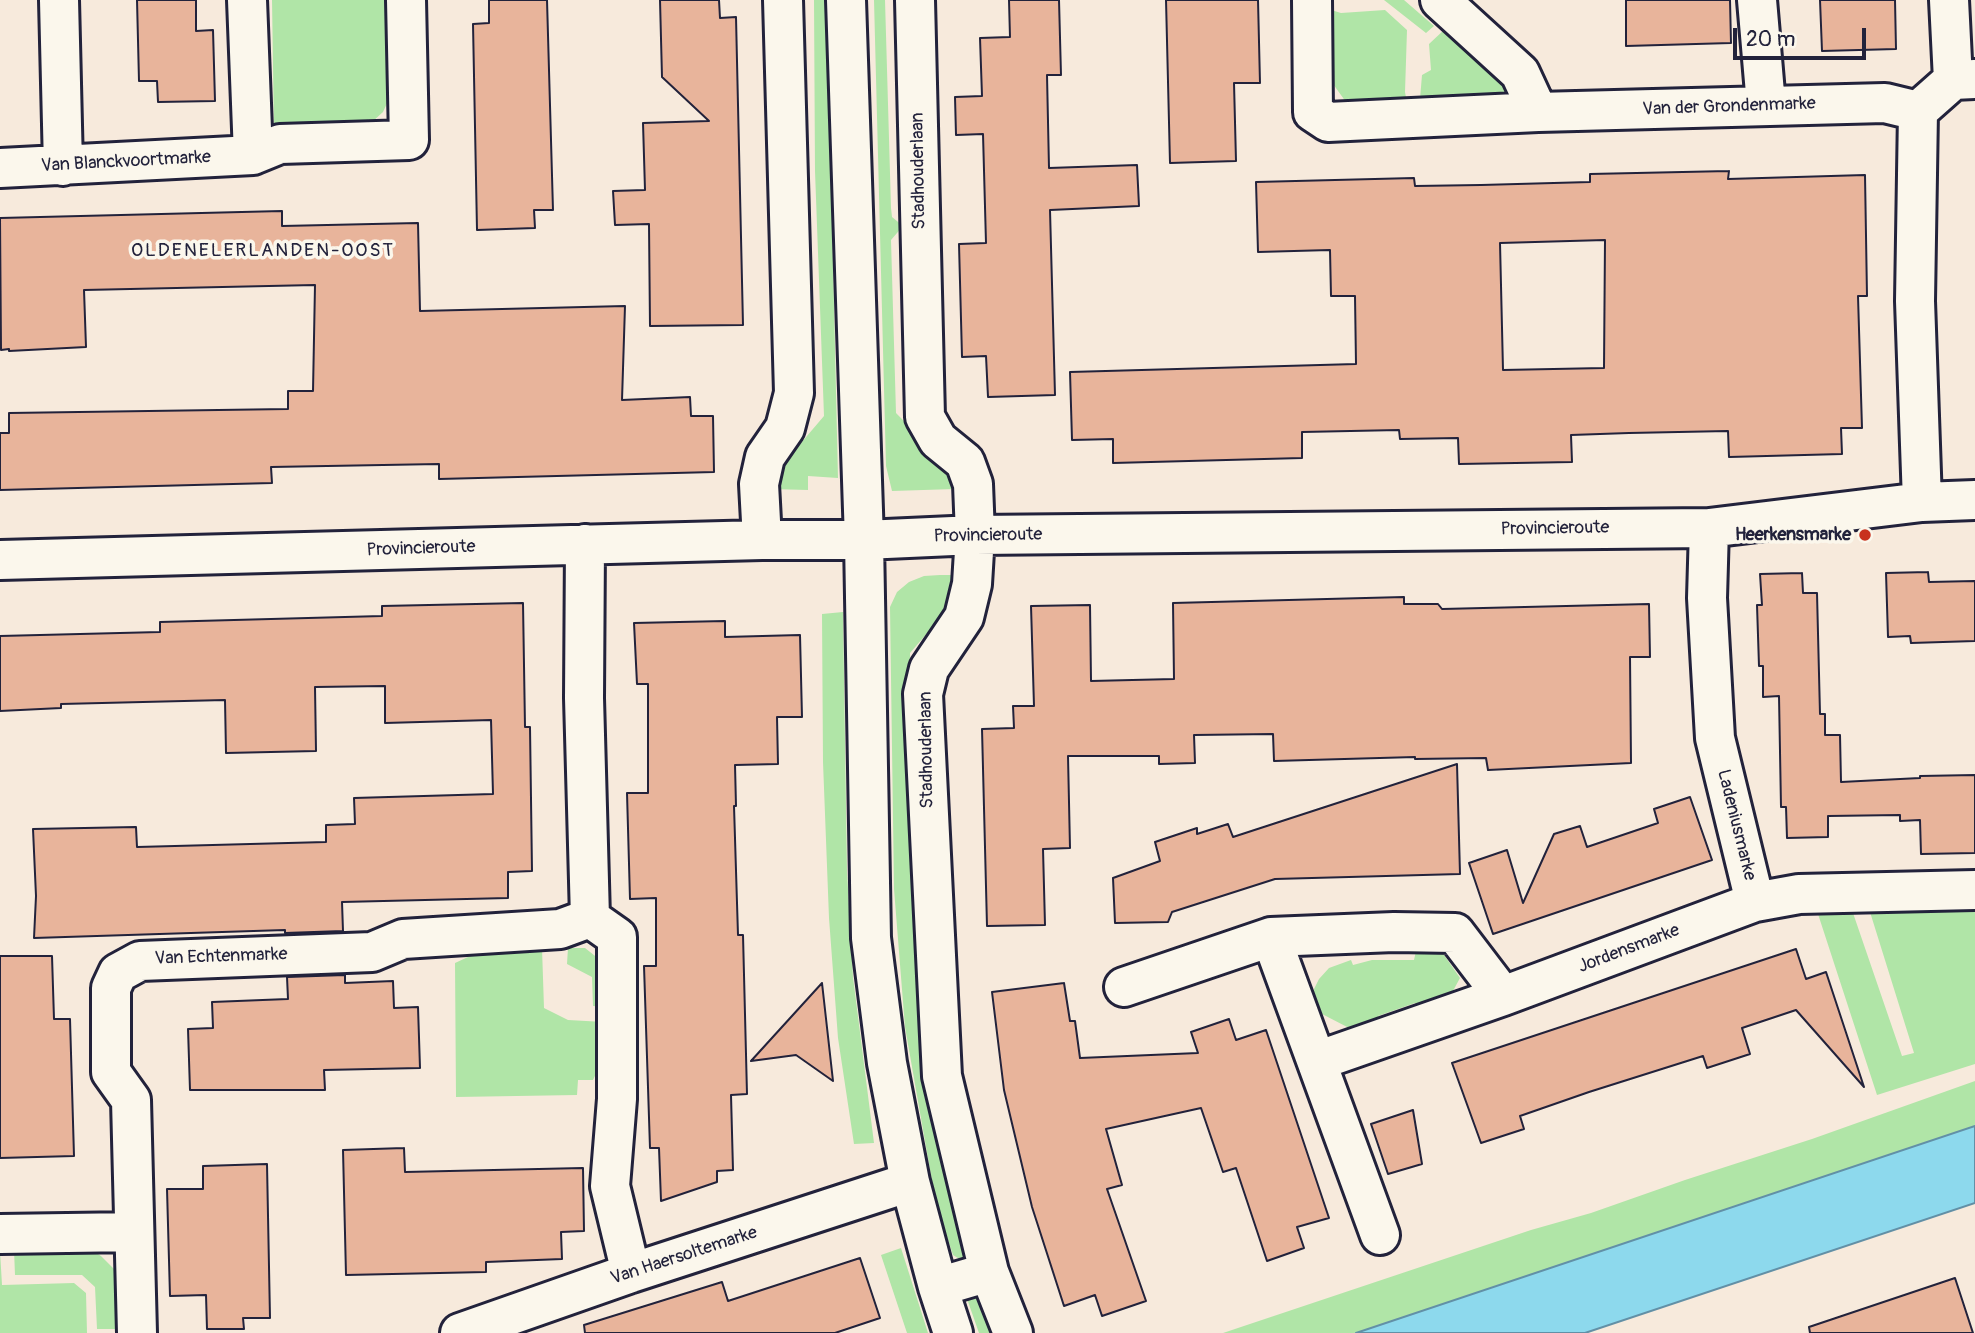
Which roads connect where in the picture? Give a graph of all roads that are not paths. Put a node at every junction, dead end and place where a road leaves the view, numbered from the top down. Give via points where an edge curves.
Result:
1 (59, 0) edge
2 (247, 0) edge
3 (406, 0) edge
4 (783, 0) edge
5 (846, 0) edge
6 (915, 0) edge
7 (1311, 0) edge
8 (1440, 0) edge
9 (1757, 0) edge
10 (1950, 0) edge
11 (1964, 79) edge
12 (1766, 105) junction
13 (1918, 111) junction
14 (1538, 112) junction
15 (253, 155) junction
16 (63, 166) junction
17 (0, 168) edge
18 (1975, 500) edge
19 (1922, 502) junction
20 (1709, 528) junction
21 (975, 535) junction
22 (762, 540) junction
23 (863, 540) junction
24 (584, 544) junction
25 (0, 560) edge
26 (1975, 890) edge
27 (1755, 902) junction
28 (590, 918) junction
29 (1271, 937) junction
30 (1124, 987) dead end
31 (1503, 996) junction
32 (1317, 1061) junction
33 (910, 1182) junction
34 (134, 1232) junction
35 (0, 1234) edge
36 (1380, 1235) dead end
37 (989, 1272) junction
38 (631, 1273) junction
39 (938, 1287) junction
40 (137, 1333) edge
41 (460, 1333) edge
42 (953, 1333) edge
43 (1013, 1333) edge

1 - 16 street
2 - 15 street
3 - 15 street, Van Blanckvoortmarke via 409,140 280,144
4 - 22 street via 793,393 785,428 765,457 759,484
5 - 23 street
6 - 21 street, Stadhouderlaan via 925,418 938,440 965,462 973,484
7 - 14 street, Van der Grondenmarke via 1313,112 1328,122
8 - 14 street via 1520,72
9 - 12 street
10 - 11 street
11 - 13 street
12 - 13 street, Van der Grondenmarke via 1885,103
12 - 14 street, Van der Grondenmarke
13 - 19 street via 1915,301
15 - 16 street, Van Blanckvoortmarke
16 - 17 street, Van Blanckvoortmarke
18 - 19 street, Provincieroute
19 - 20 street, Provincieroute
20 - 21 street, Provincieroute
20 - 27 street, Ladeniusmarke via 1707,598 1715,738
21 - 23 street, Provincieroute
21 - 37 street, Stadhouderlaan via 972,584 964,617 929,669 923,694 942,1076
22 - 23 street, Provincieroute
22 - 24 street, Provincieroute
23 - 33 street via 871,937 887,1063
24 - 25 street, Provincieroute
24 - 28 street
26 - 27 street, Ladeniusmarke via 1800,894
27 - 31 street, Jordensmarke
28 - 34 street, Van Echtenmarke via 560,929 403,939 372,952 140,961 118,973 111,988 111,1072 131,1100
28 - 38 street via 617,937 617,1099 610,1186
29 - 30 street
29 - 31 street via 1455,933
29 - 32 street
31 - 32 street, Jordensmarke
32 - 36 street
33 - 38 street, Van Haersoltemarke
33 - 39 street
34 - 35 street
34 - 40 street
37 - 39 street
37 - 43 street, Stadhouderlaan
38 - 41 street, Van Haersoltemarke
39 - 42 street

